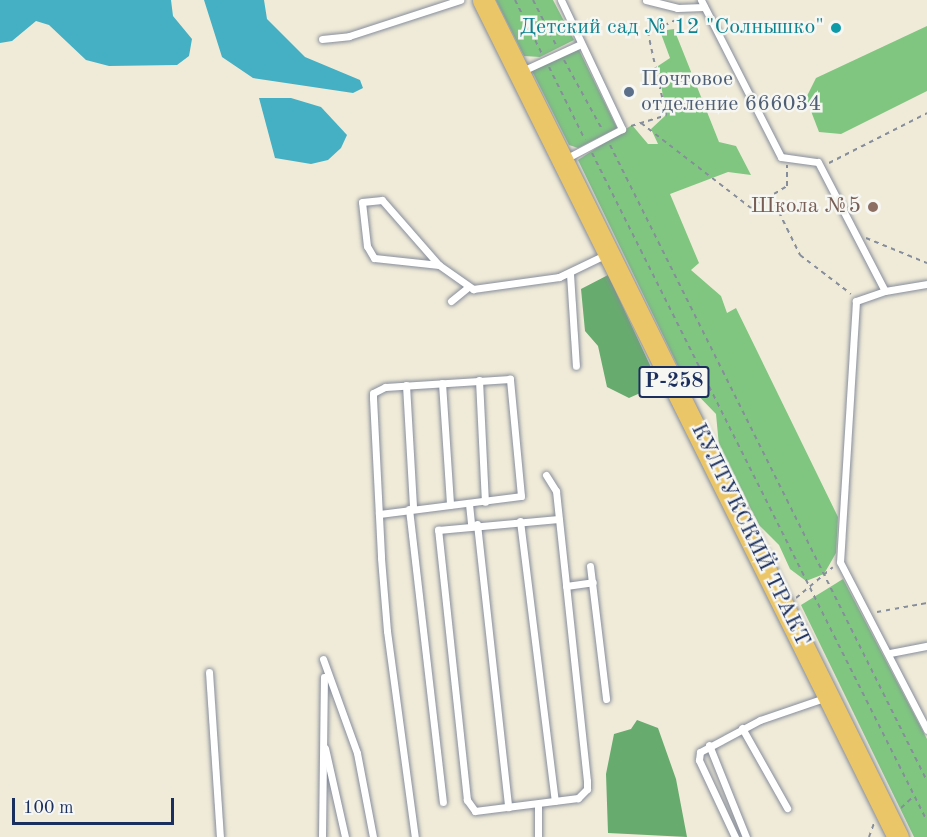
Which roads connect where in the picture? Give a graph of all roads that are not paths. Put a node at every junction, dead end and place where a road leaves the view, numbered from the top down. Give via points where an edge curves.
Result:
1 (459, 0) edge
2 (483, 0) edge
3 (561, 0) edge
4 (646, 0) edge
5 (702, 3) edge
6 (322, 39) dead end
7 (581, 44) junction
8 (518, 73) junction
9 (563, 160) junction
10 (610, 252) junction
11 (439, 266) junction
12 (570, 274) junction
13 (927, 284) edge
14 (468, 287) junction
15 (885, 291) junction
16 (451, 301) dead end
17 (576, 366) dead end
18 (478, 380) junction
19 (442, 383) junction
20 (406, 385) junction
21 (546, 475) dead end
22 (484, 502) junction
23 (470, 504) junction
24 (450, 505) junction
25 (411, 508) junction
26 (378, 514) junction
27 (559, 519) junction
28 (520, 521) junction
29 (474, 524) junction
30 (590, 566) dead end
31 (592, 582) junction
32 (566, 586) junction
33 (927, 646) edge
34 (890, 653) junction
35 (322, 659) dead end
36 (324, 669) junction
37 (210, 672) dead end
38 (830, 696) junction
39 (606, 699) dead end
40 (742, 728) junction
41 (927, 730) edge
42 (323, 743) junction
43 (709, 745) junction
44 (555, 801) junction
45 (443, 802) dead end
46 (538, 804) junction
47 (508, 807) junction
48 (787, 808) dead end
49 (220, 837) edge
50 (322, 837) edge
51 (345, 837) edge
52 (373, 837) edge
53 (414, 837) edge
54 (538, 837) edge
55 (735, 837) edge
56 (746, 837) edge
57 (899, 837) edge

1 - 6 lane via 349,36
2 - 8 main road, КУЛТУКСКИЙ ТРАКТ / Р-258
3 - 7 lane
4 - 5 lane via 677,8
5 - 15 lane via 781,156 812,159 821,167
7 - 8 lane
7 - 9 lane via 622,129
8 - 9 main road, КУЛТУКСКИЙ ТРАКТ / Р-258
9 - 10 main road, КУЛТУКСКИЙ ТРАКТ / Р-258
10 - 12 lane
10 - 38 main road, КУЛТУКСКИЙ ТРАКТ / Р-258
11 - 11 lane via 382,200 362,202 367,246 374,258
11 - 14 lane
12 - 14 lane via 490,290
12 - 17 lane
13 - 15 lane
14 - 16 lane
15 - 34 lane via 858,299 840,562
18 - 19 lane
18 - 22 lane
18 - 22 lane via 512,382 523,491 514,500
19 - 20 lane
19 - 24 lane
20 - 25 lane
20 - 26 lane via 374,393
21 - 27 lane via 555,486
22 - 23 lane
23 - 24 lane
23 - 29 lane
24 - 25 lane
25 - 26 lane
25 - 45 lane
26 - 53 lane
27 - 28 lane
27 - 32 lane
28 - 29 lane
28 - 44 lane
29 - 47 lane
29 - 47 lane via 440,527 437,534 467,800 475,811
30 - 31 lane
31 - 32 lane
31 - 39 lane
32 - 44 lane via 587,789 583,796
33 - 34 lane
34 - 41 lane
35 - 36 lane
36 - 42 lane
36 - 52 lane via 357,753
37 - 49 lane
38 - 40 lane
38 - 57 main road, КУЛТУКСКИЙ ТРАКТ / Р-258 via 881,816
40 - 43 lane
40 - 48 lane
42 - 50 lane
42 - 51 lane
43 - 55 lane via 699,760
43 - 56 lane
44 - 46 lane
46 - 47 lane
46 - 54 lane

